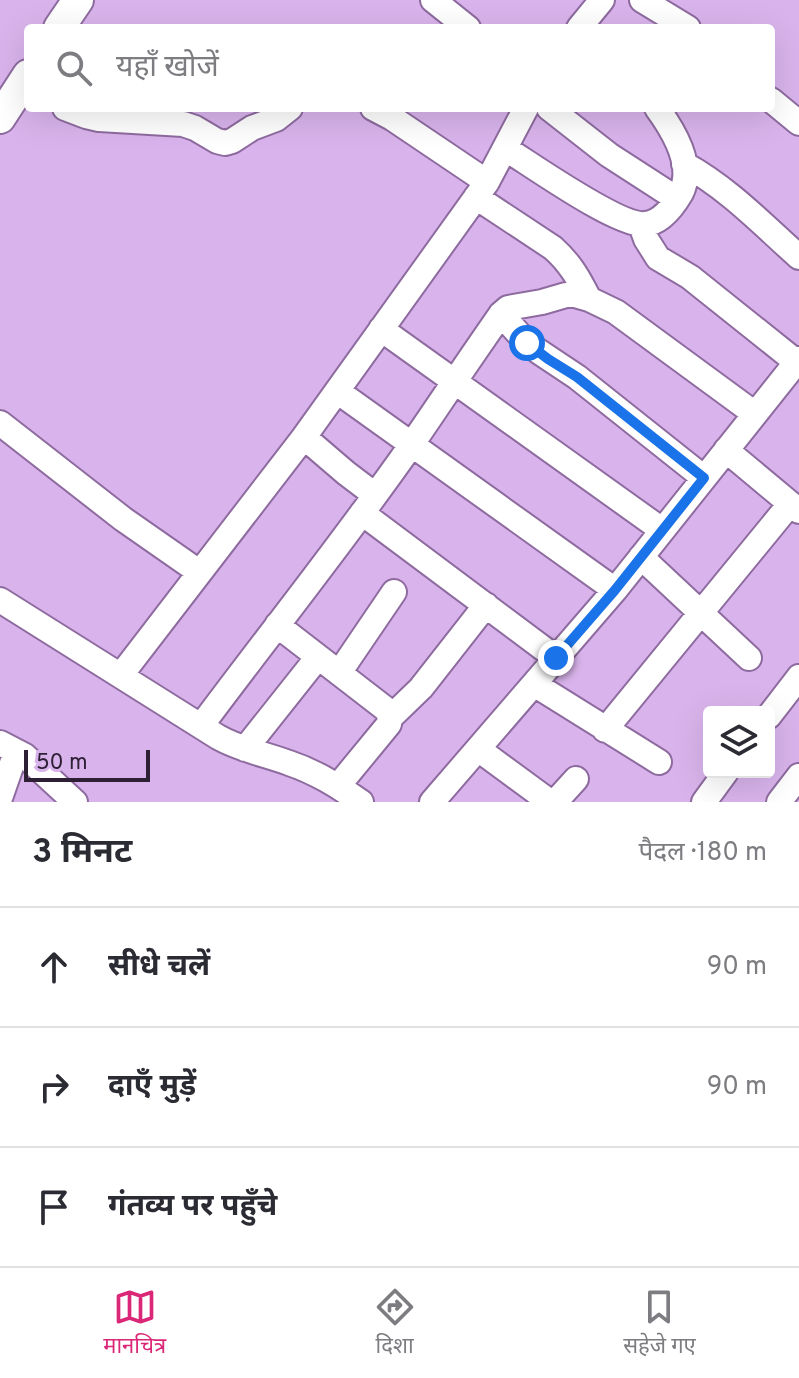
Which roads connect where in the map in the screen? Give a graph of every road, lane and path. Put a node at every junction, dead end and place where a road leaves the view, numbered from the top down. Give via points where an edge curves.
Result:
1 (78, 0) edge
2 (433, 0) edge
3 (602, 0) edge
4 (642, 0) edge
5 (62, 24) edge
6 (463, 24) edge
7 (582, 24) edge
8 (681, 24) edge
9 (24, 86) edge
10 (775, 103) edge
11 (76, 112) edge
12 (285, 112) edge
13 (381, 112) edge
14 (524, 112) edge
15 (554, 112) edge
16 (659, 112) edge
17 (0, 118) edge
18 (799, 123) edge
19 (506, 149) junction
20 (684, 164) junction
21 (482, 189) junction
22 (677, 199) junction
23 (641, 225) junction
24 (799, 257) edge
25 (589, 299) junction
26 (501, 314) junction
27 (381, 329) junction
28 (798, 362) edge
29 (453, 380) junction
30 (337, 391) junction
31 (755, 414) junction
32 (0, 423) edge
33 (304, 437) junction
34 (412, 444) junction
35 (726, 450) junction
36 (704, 478) junction
37 (368, 504) junction
38 (795, 508) edge
39 (662, 530) junction
40 (641, 557) junction
41 (199, 572) junction
42 (615, 590) junction
43 (394, 592) dead end
44 (0, 600) edge
45 (486, 605) junction
46 (702, 614) junction
47 (277, 625) junction
48 (318, 657) junction
49 (556, 658) junction
50 (749, 658) dead end
51 (339, 673) junction
52 (121, 675) junction
53 (799, 677) edge
54 (534, 684) junction
55 (775, 708) edge
56 (390, 718) junction
57 (201, 726) junction
58 (605, 730) junction
59 (8, 747) edge
60 (245, 749) junction
61 (478, 749) junction
62 (659, 762) dead end
63 (799, 776) edge
64 (722, 778) edge
65 (576, 779) dead end
66 (338, 786) junction
67 (0, 798) edge
68 (75, 802) edge
69 (361, 802) edge
70 (432, 802) edge
71 (553, 802) edge
72 (704, 802) edge
73 (779, 802) edge

1 - 5 main road
2 - 6 street
3 - 7 street
4 - 8 street
9 - 17 main road
10 - 18 street
11 - 12 street via 99,119 183,124 225,143
13 - 21 street
14 - 19 street
15 - 22 street
16 - 20 street
19 - 21 street
19 - 23 street via 589,202
20 - 22 street via 684,187
20 - 24 street via 726,191
21 - 25 street via 563,256
21 - 27 street
22 - 23 street via 663,216
23 - 28 street via 658,258
25 - 26 street via 566,295
25 - 31 street via 629,321
26 - 29 street
26 - 36 street via 527,343
27 - 29 street
27 - 30 street
28 - 31 street
29 - 34 street
29 - 39 street
30 - 33 street
30 - 34 street
31 - 35 street
32 - 41 street
33 - 37 street
33 - 41 street
34 - 37 street
34 - 42 street
35 - 36 street
35 - 38 street
36 - 39 street
37 - 45 street
37 - 47 street
38 - 46 street
39 - 40 street
40 - 42 street
40 - 46 street
41 - 52 street
42 - 49 street
43 - 51 street
44 - 52 street
45 - 49 street
45 - 56 street via 421,688
46 - 50 street
46 - 58 street
47 - 48 street
47 - 57 street
48 - 51 street
48 - 60 street
49 - 54 street
51 - 56 street via 387,710
52 - 57 street
53 - 55 street
54 - 58 street
54 - 61 street
56 - 66 street
57 - 60 street
58 - 62 street
59 - 67 street
59 - 68 street
60 - 66 street via 309,770
61 - 70 street
61 - 71 street
63 - 73 street
64 - 72 street
65 - 71 street
66 - 69 street

